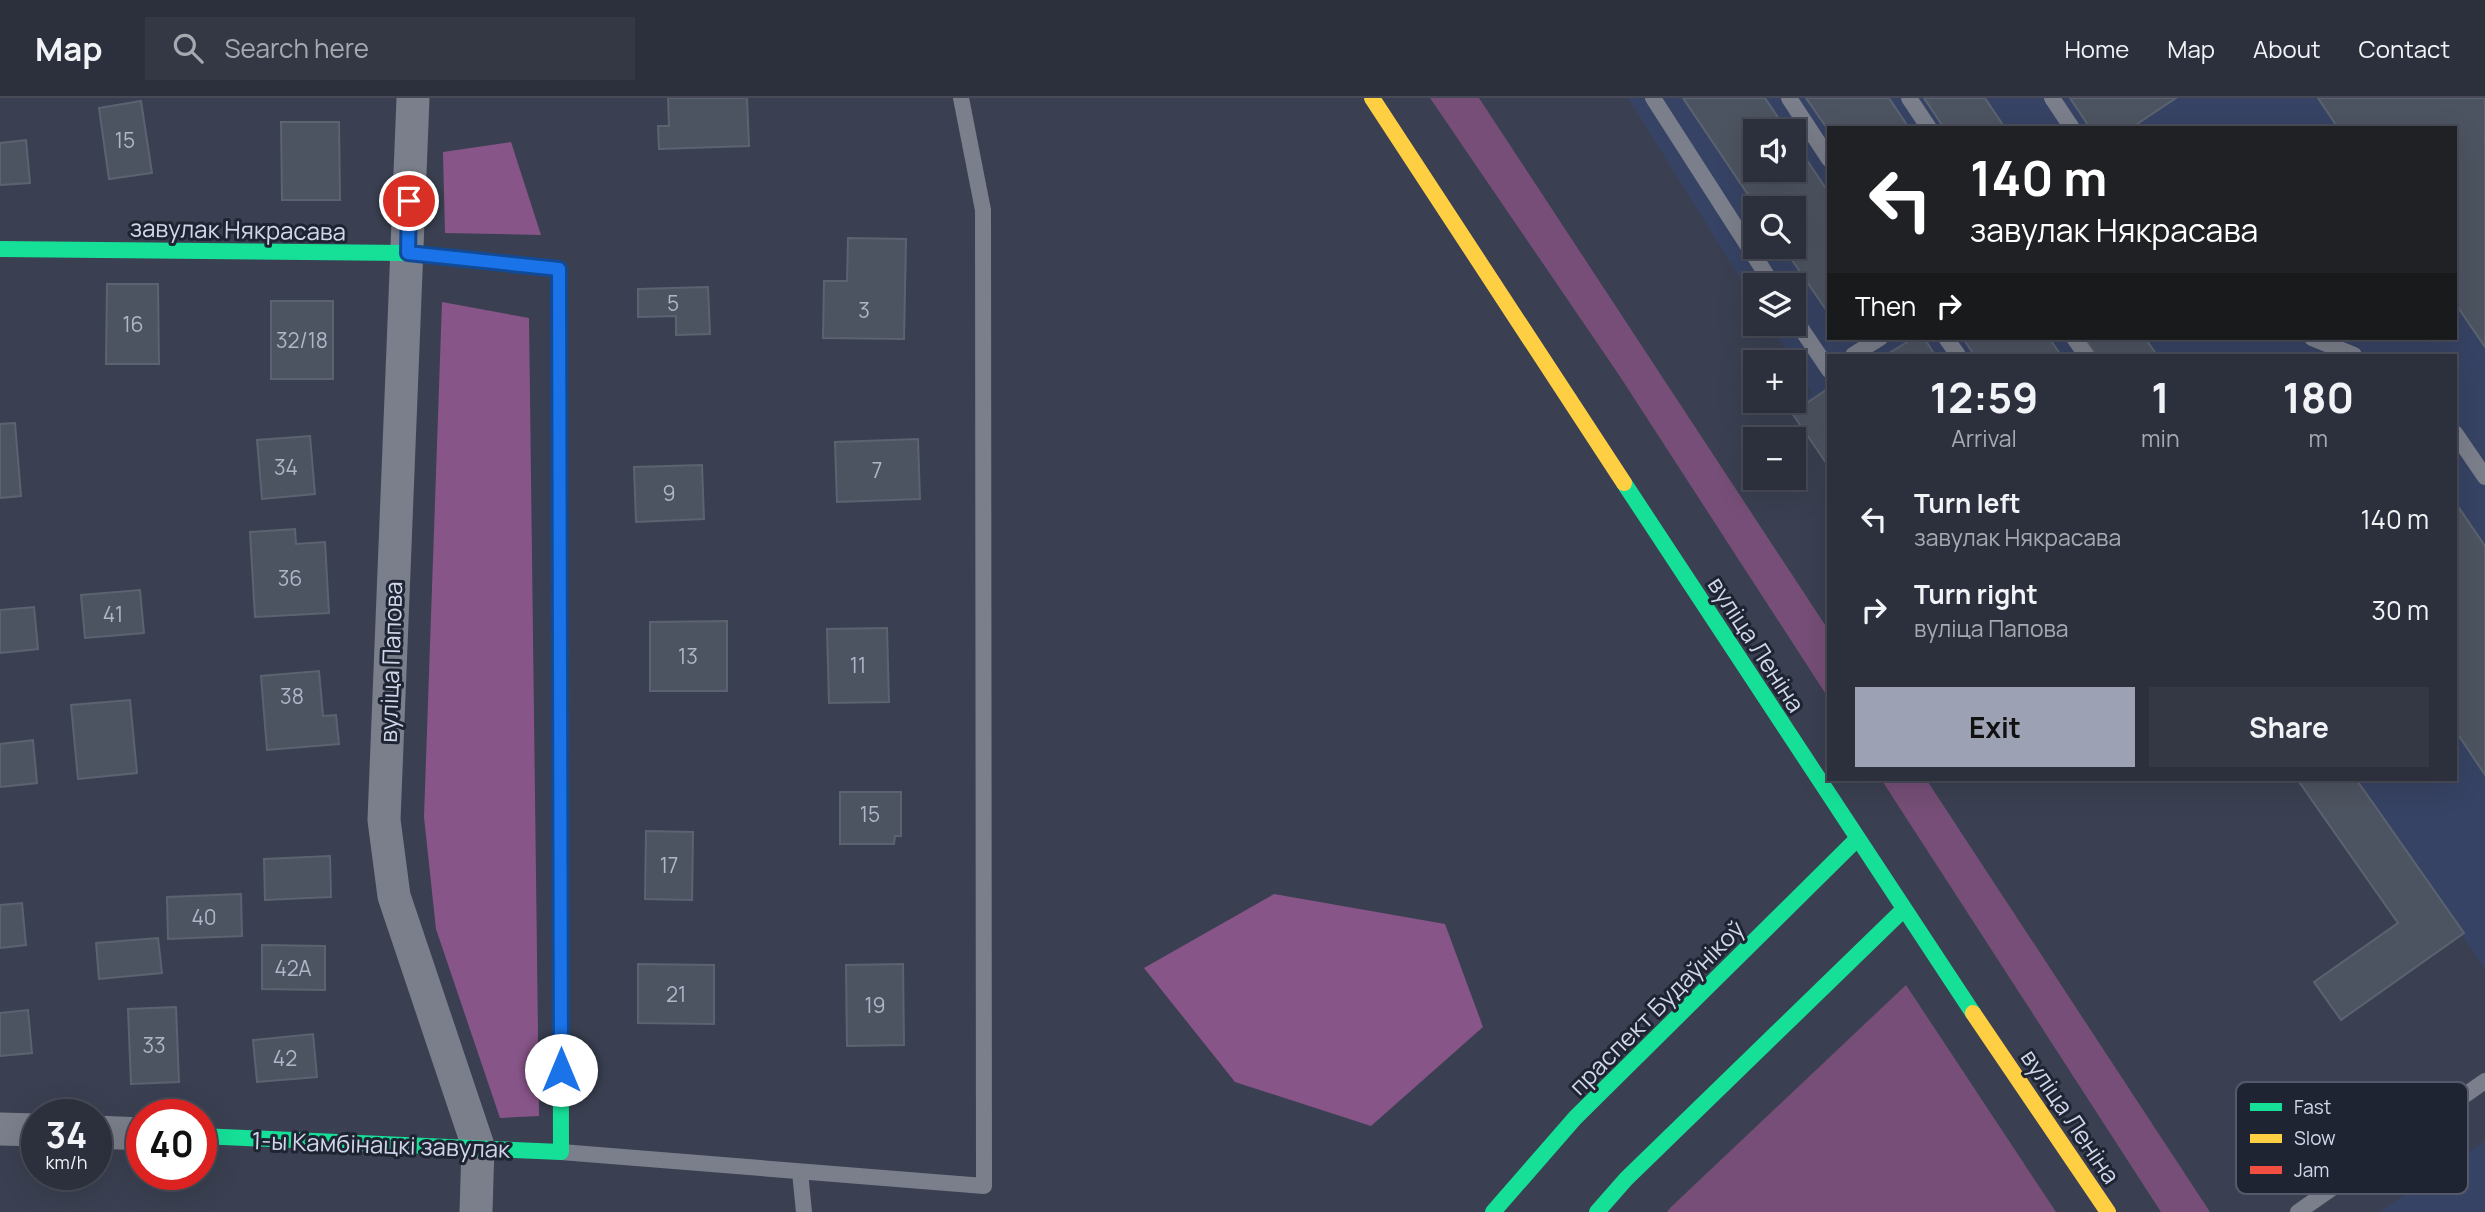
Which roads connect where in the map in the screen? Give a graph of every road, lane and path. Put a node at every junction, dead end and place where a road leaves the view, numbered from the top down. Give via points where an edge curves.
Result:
1 (413, 98) edge
2 (961, 98) edge
3 (1372, 98) edge
4 (1653, 98) edge
5 (1789, 98) edge
6 (1909, 98) edge
7 (2052, 98) edge
8 (1928, 126) edge
9 (2071, 126) edge
10 (1827, 156) edge
11 (0, 249) edge
12 (408, 253) junction
13 (1765, 273) edge
14 (1805, 336) edge
15 (1877, 340) edge
16 (2317, 340) edge
17 (1855, 354) edge
18 (2352, 354) edge
19 (1827, 370) edge
20 (2457, 436) edge
21 (2485, 477) edge
22 (1857, 839) junction
23 (1903, 910) junction
24 (2485, 1081) edge
25 (2468, 1093) edge
26 (0, 1129) edge
27 (21, 1130) edge
28 (217, 1137) edge
29 (478, 1146) junction
30 (561, 1153) junction
31 (800, 1172) junction
32 (2324, 1194) edge
33 (476, 1212) edge
34 (804, 1212) edge
35 (1493, 1212) edge
36 (1598, 1212) edge
37 (2108, 1212) edge
38 (2298, 1212) edge

1 - 12 street, вуліца Папова
2 - 31 lane via 983,210 985,1186
3 - 22 main road, вуліца Леніна
4 - 13 lane
5 - 10 lane
6 - 8 lane
7 - 9 lane
11 - 12 main road, завулак Някрасава
12 - 29 street, вуліца Папова via 384,820 394,896
12 - 30 main road, завулак Някрасава via 559,269
14 - 19 lane
15 - 17 lane
16 - 18 lane
20 - 21 lane
22 - 23 main road, вуліца Леніна
22 - 35 main road, праспект Будаўнікоў via 1575,1118
23 - 36 main road via 1626,1179
23 - 37 main road, вуліца Леніна
24 - 25 lane
26 - 27 street
28 - 29 main road, 1-ы Камбінацкі завулак
29 - 30 main road, 1-ы Камбінацкі завулак
29 - 33 street, вуліца Папова
30 - 31 lane
31 - 34 lane
32 - 38 lane

